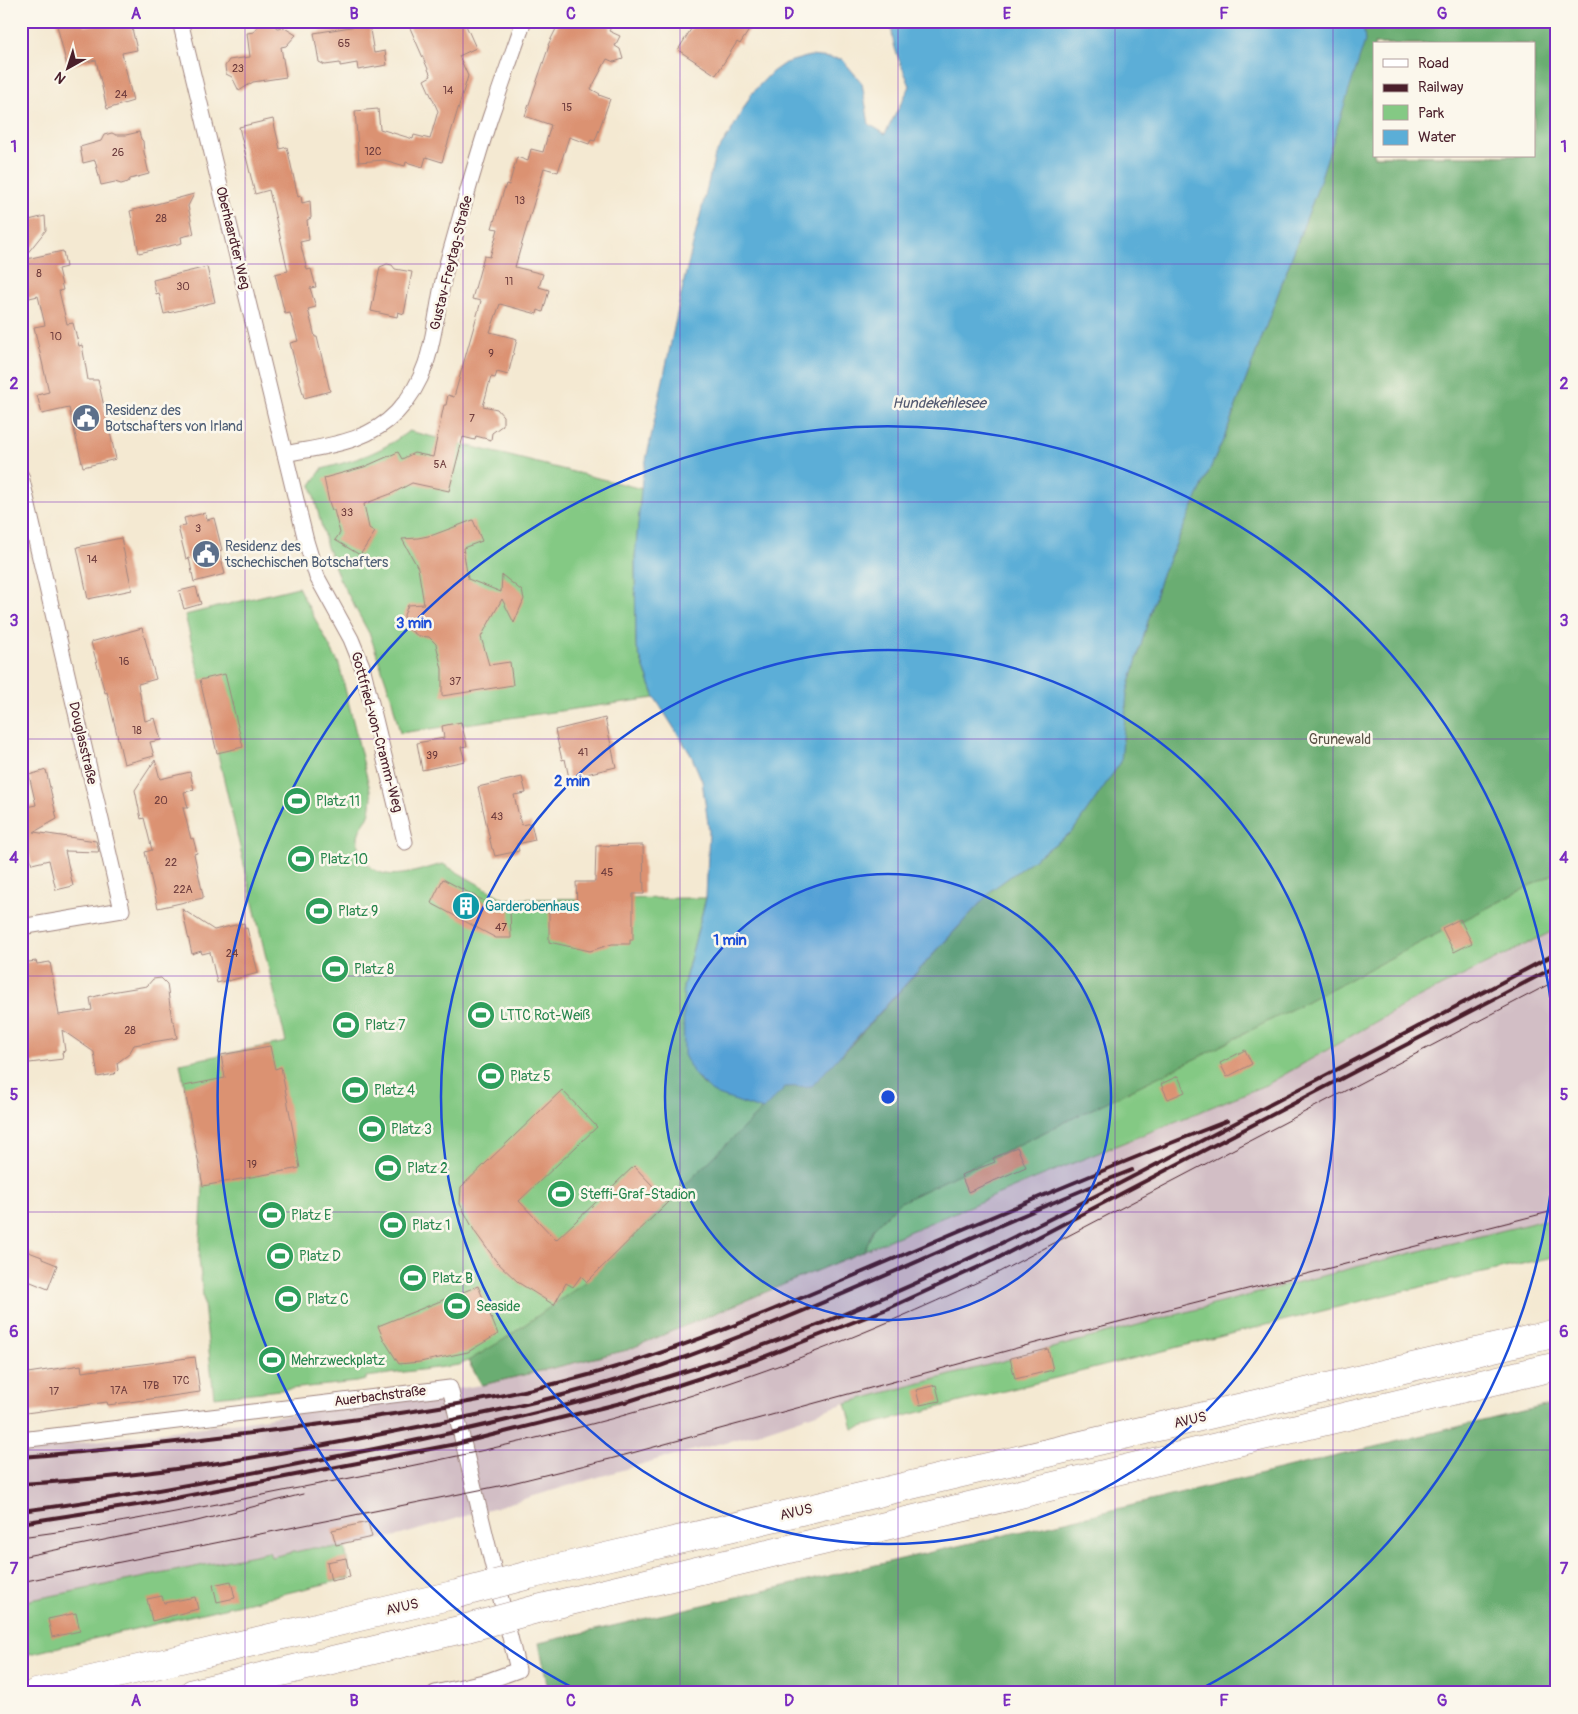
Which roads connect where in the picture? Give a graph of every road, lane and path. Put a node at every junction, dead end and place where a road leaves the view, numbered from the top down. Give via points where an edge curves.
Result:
1 (180, 21) edge
2 (524, 21) edge
3 (285, 454) junction
4 (21, 476) edge
5 (405, 842) dead end
6 (21, 928) edge
7 (1557, 1333) edge
8 (1557, 1366) edge
9 (21, 1440) edge
10 (36, 1693) edge
11 (194, 1693) edge
12 (435, 1693) edge

1 - 3 street, Oberhaardter Weg
2 - 3 street, Gustav-Freytag-Straße via 487,129 446,267 427,364 416,389 395,414 365,435
3 - 5 street, Gottfried-von-Cramm-Weg via 317,577 362,666
4 - 6 street, Douglasstraße via 122,910
7 - 10 highway, AVUS, bridge
8 - 11 highway, bridge
9 - 12 street, Auerbachstraße via 450,1388 518,1670

